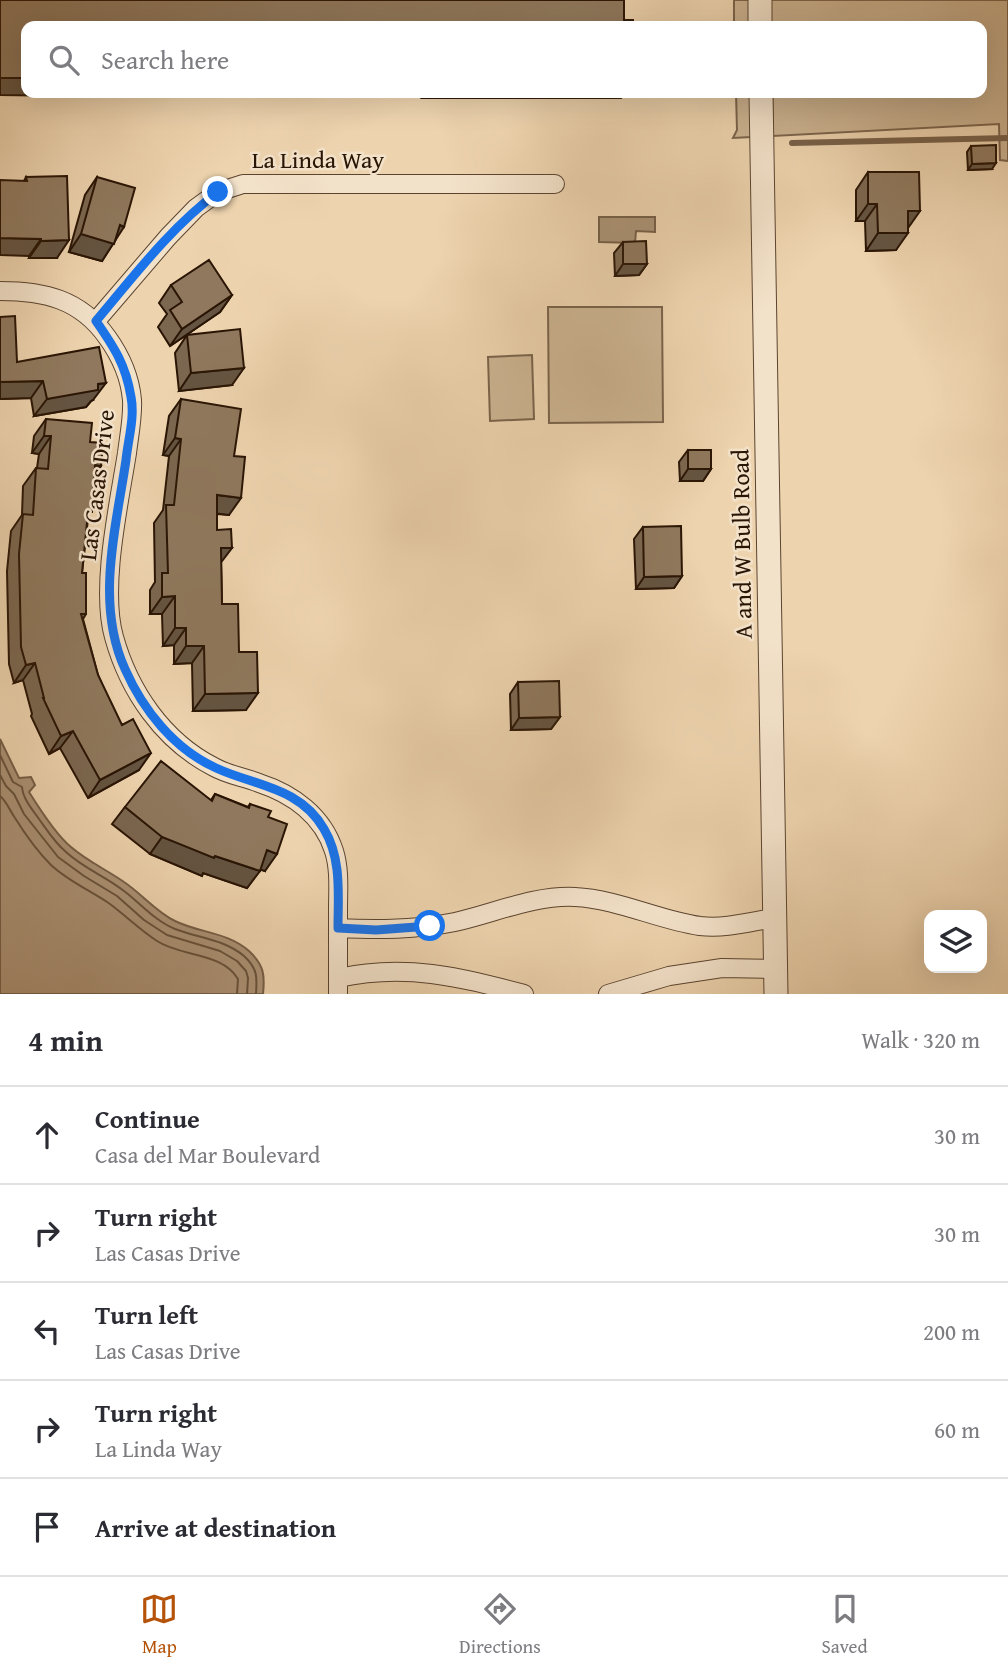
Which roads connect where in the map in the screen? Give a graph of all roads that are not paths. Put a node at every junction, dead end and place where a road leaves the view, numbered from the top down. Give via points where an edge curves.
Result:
1 (760, 0) edge
2 (760, 21) edge
3 (761, 98) edge
4 (555, 184) dead end
5 (0, 291) edge
6 (96, 321) junction
7 (774, 918) junction
8 (338, 928) junction
9 (775, 969) junction
10 (338, 986) edge
11 (524, 994) edge
12 (608, 994) edge
13 (776, 994) edge

1 - 2 street
3 - 7 street, A and W Bulb Road
4 - 6 street, La Linda Way via 243,184 218,192 196,208
5 - 6 street, Las Casas Drive via 40,294 67,302
6 - 8 street, Las Casas Drive via 117,351 132,400 110,581 113,633 122,662 143,703 176,741 215,768 285,793 316,818 334,851
7 - 8 street via 724,927 700,926 574,897 527,902 430,926
7 - 9 street, A and W Bulb Road
8 - 10 street, Las Casas Drive
9 - 12 street via 722,968 669,976
9 - 13 street, A and W Bulb Road
10 - 11 street via 362,973 415,972

